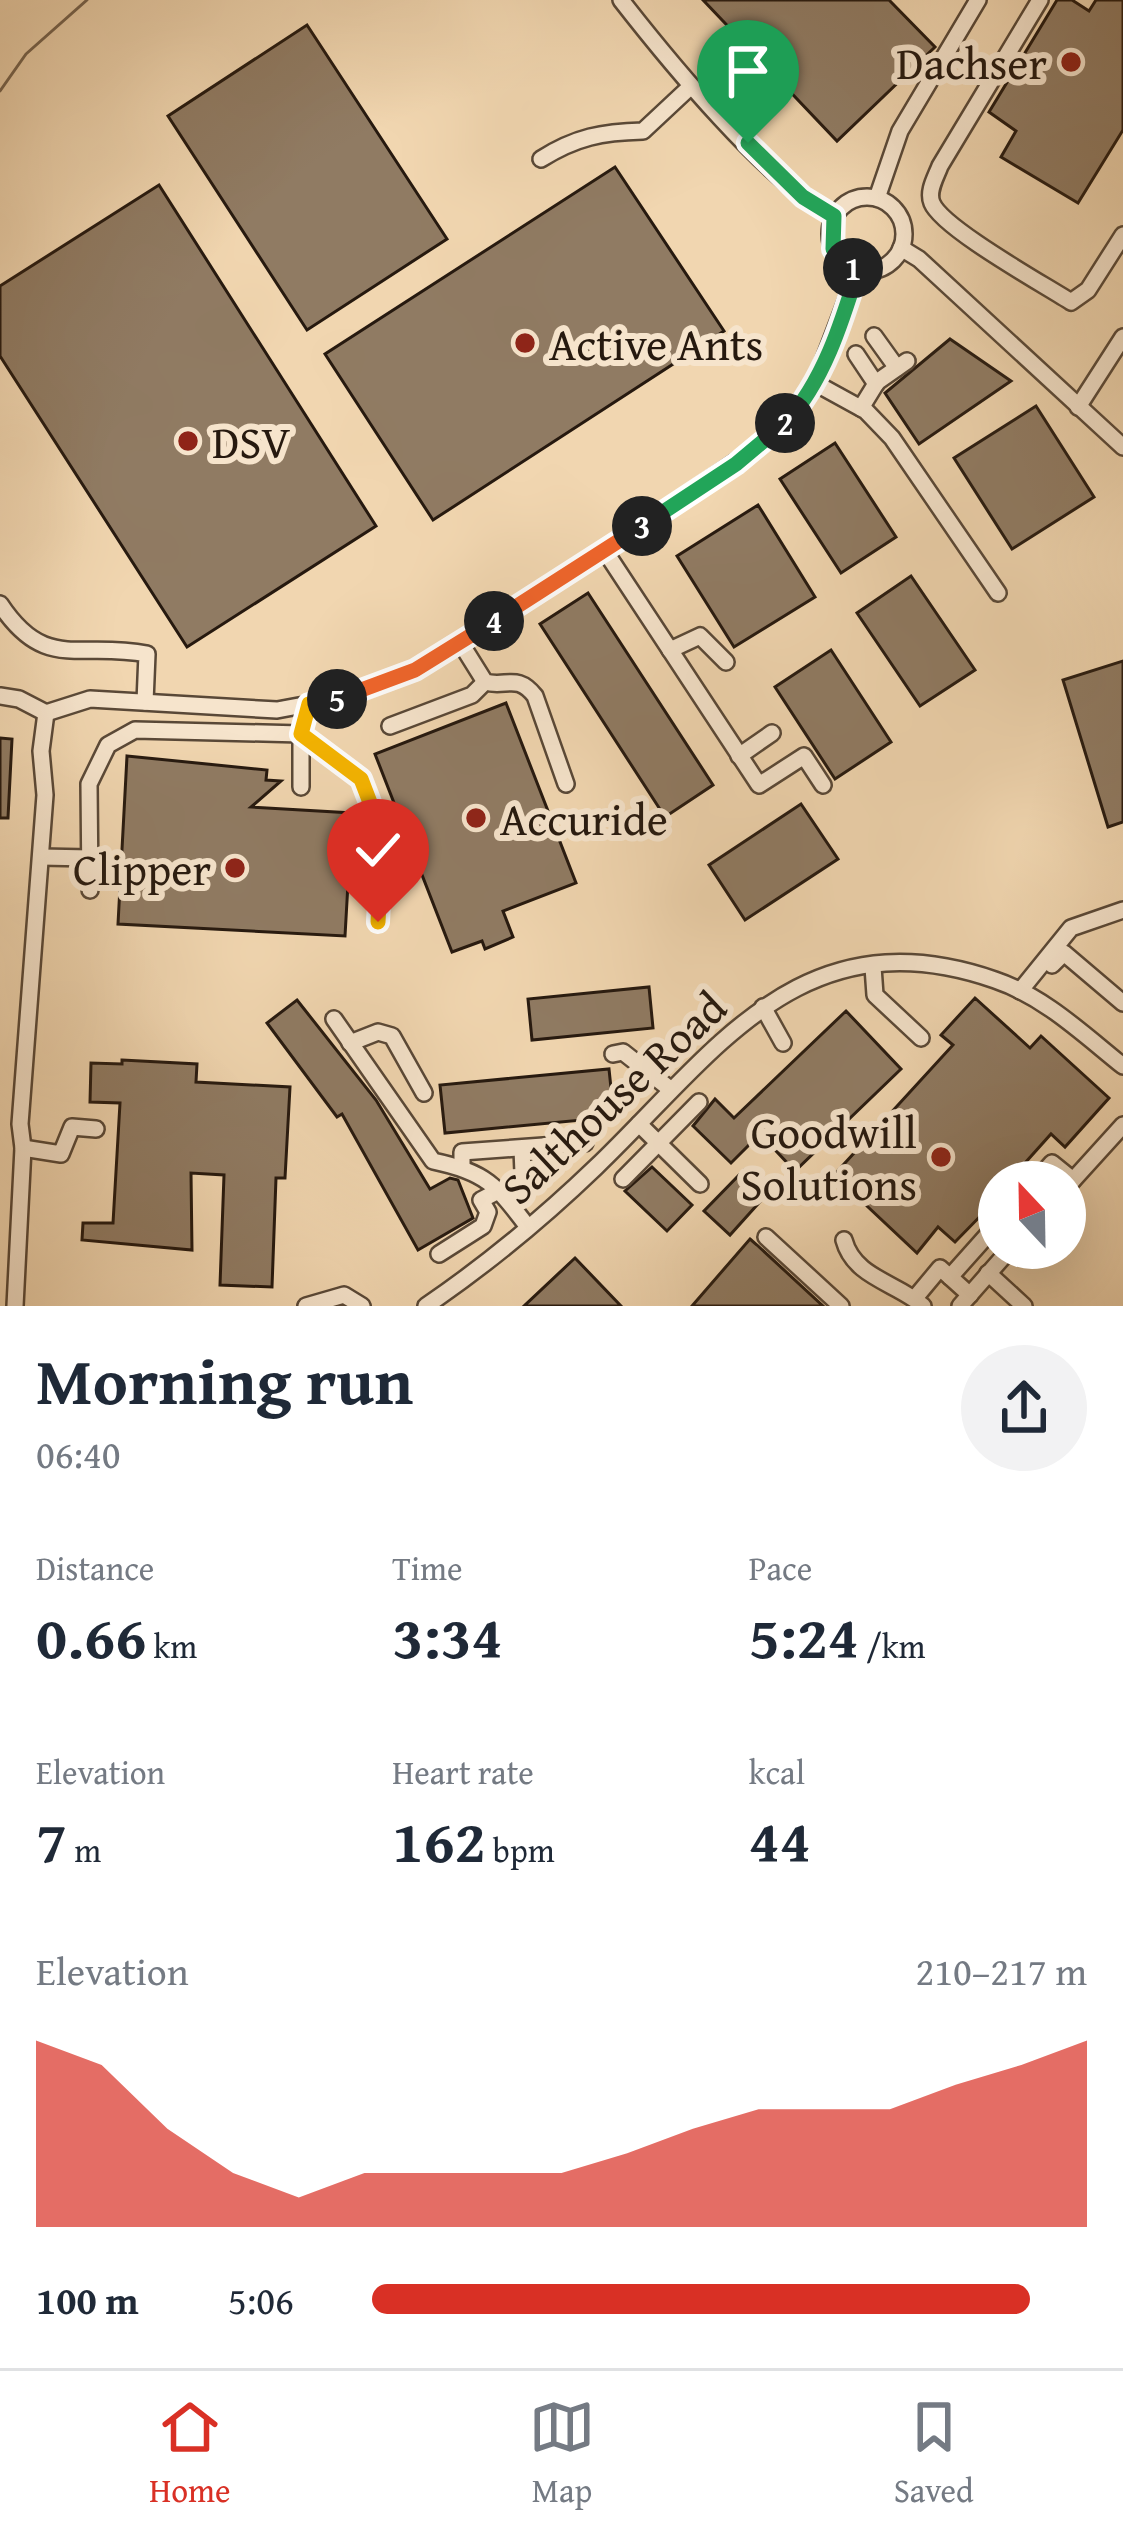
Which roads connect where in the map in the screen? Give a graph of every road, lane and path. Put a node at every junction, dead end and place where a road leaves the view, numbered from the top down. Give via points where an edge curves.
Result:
1 (621, 0) edge
2 (978, 0) edge
3 (1040, 0) edge
4 (688, 88) dead end
5 (541, 159) dead end
6 (878, 198) junction
7 (834, 216) junction
8 (1122, 242) edge
9 (901, 248) junction
10 (1116, 264) edge
11 (858, 270) junction
12 (874, 337) dead end
13 (1123, 337) edge
14 (856, 354) dead end
15 (815, 383) junction
16 (875, 384) junction
17 (1078, 406) junction
18 (861, 408) junction
19 (1120, 438) edge
20 (605, 551) junction
21 (998, 593) dead end
22 (0, 604) edge
23 (460, 642) junction
24 (670, 650) junction
25 (726, 662) dead end
26 (485, 682) junction
27 (0, 696) edge
28 (145, 702) junction
29 (309, 704) junction
30 (46, 712) junction
31 (391, 726) dead end
32 (301, 734) junction
33 (772, 734) dead end
34 (740, 756) junction
35 (566, 784) dead end
36 (823, 785) dead end
37 (301, 787) dead end
38 (41, 857) junction
39 (90, 858) junction
40 (90, 890) dead end
41 (1123, 910) edge
42 (378, 922) dead end
43 (873, 967) junction
44 (1116, 986) edge
45 (1024, 993) junction
46 (1123, 1003) edge
47 (763, 1007) junction
48 (334, 1019) dead end
49 (921, 1038) dead end
50 (350, 1043) junction
51 (783, 1043) dead end
52 (613, 1054) dead end
53 (1123, 1066) edge
54 (670, 1089) junction
55 (424, 1093) dead end
56 (699, 1102) dead end
57 (639, 1124) junction
58 (1123, 1125) edge
59 (96, 1129) dead end
60 (585, 1142) dead end
61 (659, 1144) junction
62 (23, 1148) junction
63 (522, 1148) junction
64 (1086, 1166) edge
65 (462, 1167) junction
66 (523, 1173) dead end
67 (623, 1179) dead end
68 (700, 1184) dead end
69 (500, 1190) junction
70 (528, 1227) junction
71 (766, 1237) dead end
72 (844, 1240) dead end
73 (978, 1246) edge
74 (439, 1254) dead end
75 (992, 1269) edge
76 (988, 1273) junction
77 (950, 1277) junction
78 (965, 1300) edge
79 (919, 1302) edge
80 (15, 1306) edge
81 (305, 1306) edge
82 (362, 1306) edge
83 (426, 1306) edge
84 (841, 1306) edge
85 (1024, 1306) edge

1 - 7 street via 748,143
2 - 6 street via 900,131
3 - 10 street via 940,166 932,206 1071,302
4 - 5 street via 643,130 572,140
6 - 7 street via 851,200
6 - 9 street via 900,216
7 - 11 street via 833,249
8 - 10 street
9 - 11 street via 888,264
9 - 17 street
11 - 15 street
12 - 16 street via 902,365
13 - 17 street
14 - 16 street
15 - 18 street
15 - 20 street via 769,440
16 - 18 street
17 - 19 street
18 - 21 street via 892,438
20 - 23 street
20 - 24 street
22 - 28 street via 42,647 147,654
23 - 26 street
23 - 29 street via 415,670
24 - 25 street via 700,636
24 - 34 street
26 - 31 street via 472,695
26 - 35 street via 525,683
27 - 30 street
28 - 29 street via 278,710
28 - 30 street via 90,699
29 - 32 street
30 - 38 street
32 - 37 street
32 - 39 street via 135,730 108,746 88,784
32 - 42 street via 361,779 375,810 382,846
33 - 34 street
34 - 36 street via 759,785 804,756
38 - 39 street
38 - 62 street
39 - 40 street
41 - 45 street via 1071,928
43 - 45 street, Salthouse Road via 938,966
43 - 47 street, Salthouse Road via 813,981
43 - 49 street via 875,995
44 - 45 street via 1064,953
44 - 46 street
45 - 53 street, Salthouse Road
47 - 51 street
47 - 54 street, Salthouse Road
48 - 50 street
50 - 55 street via 379,1032 392,1036
50 - 65 street via 433,1161
52 - 54 street via 623,1052
54 - 57 street, Salthouse Road
56 - 61 street
57 - 61 street
57 - 70 street, Salthouse Road
58 - 64 street
59 - 62 street via 72,1127 61,1154
60 - 63 street
61 - 67 street
61 - 68 street
62 - 80 street
63 - 65 street via 462,1152
63 - 66 street
65 - 69 street
69 - 70 street
69 - 74 street via 481,1200 488,1212 483,1226
70 - 83 street, Salthouse Road
71 - 84 street
72 - 79 street via 880,1283
73 - 77 street
75 - 76 street
76 - 78 street
76 - 85 street
77 - 78 street
77 - 79 street via 940,1268
81 - 82 street via 344,1295

